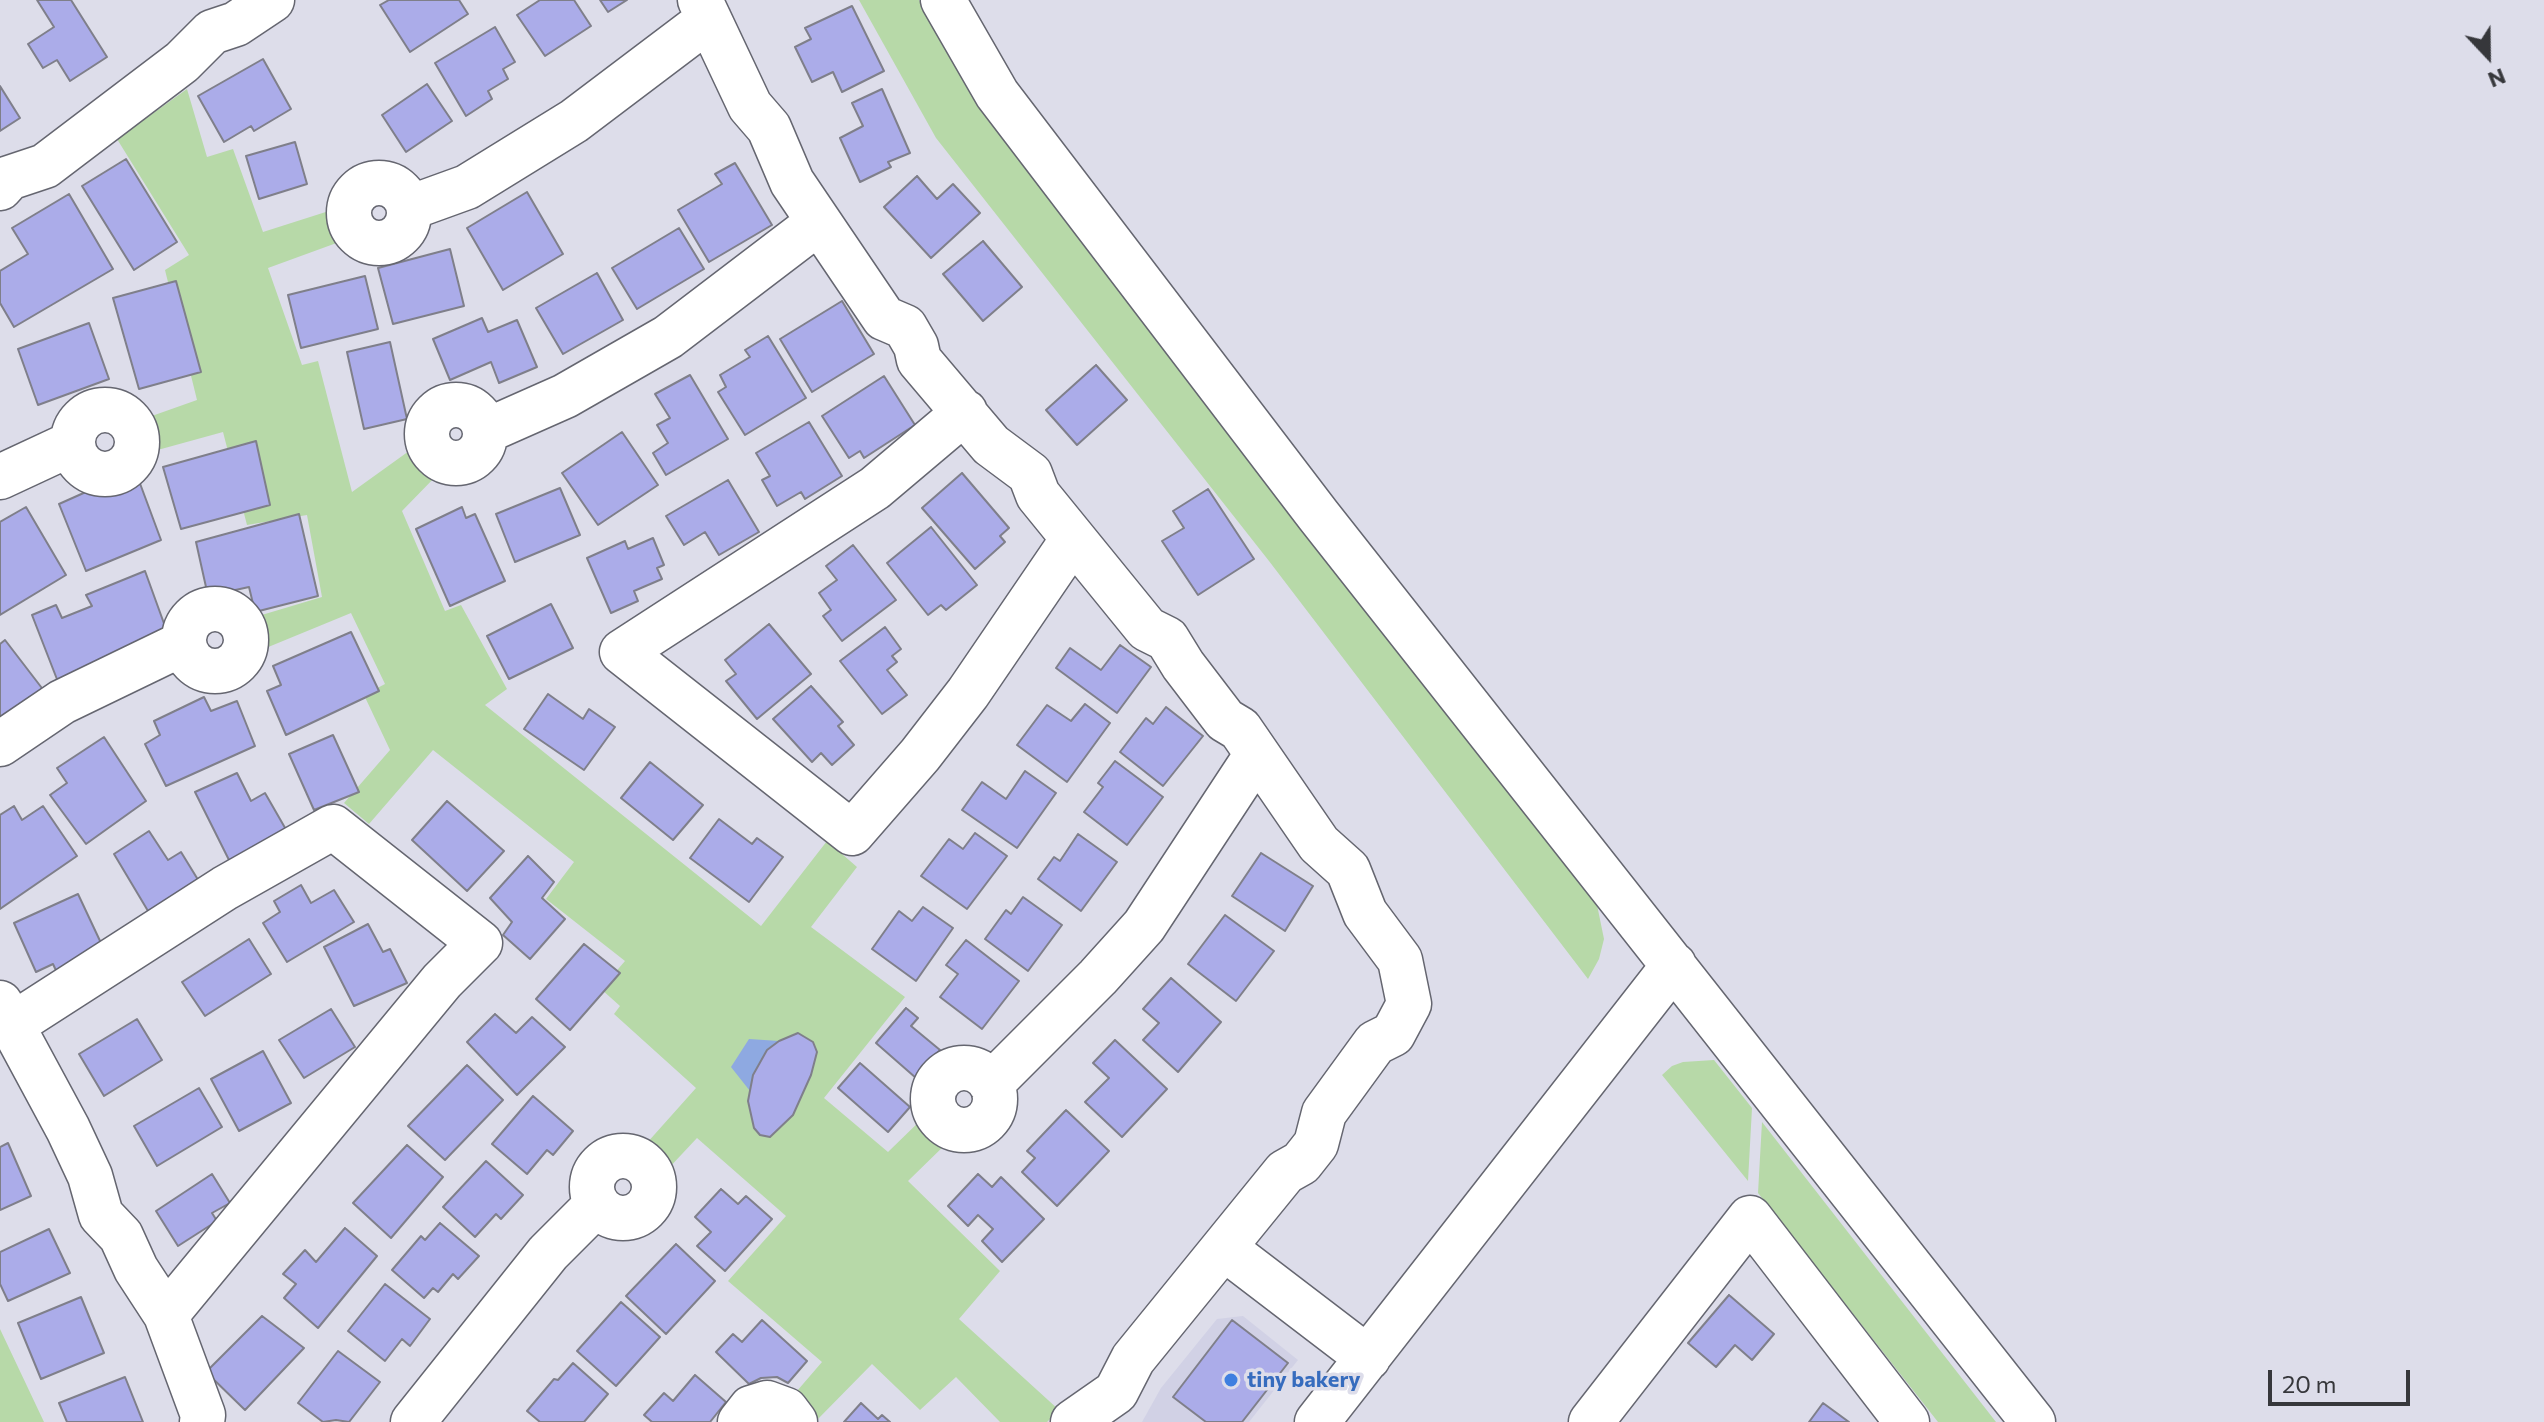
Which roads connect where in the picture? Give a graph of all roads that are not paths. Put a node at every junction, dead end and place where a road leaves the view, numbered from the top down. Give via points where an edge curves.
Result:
1 (272, 0) edge
2 (943, 0) edge
3 (704, 10) edge
4 (0, 188) edge
5 (409, 208) dead end
6 (819, 222) junction
7 (965, 412) junction
8 (486, 431) dead end
9 (73, 443) dead end
10 (0, 477) edge
11 (1073, 539) junction
12 (184, 643) dead end
13 (0, 744) edge
14 (1257, 754) junction
15 (1674, 965) junction
16 (6, 1014) edge
17 (991, 1084) dead end
18 (597, 1204) dead end
19 (1224, 1248) junction
20 (166, 1315) junction
21 (1368, 1358) junction
22 (202, 1422) edge
23 (413, 1422) edge
24 (740, 1422) edge
25 (795, 1422) edge
26 (1073, 1422) edge
27 (1317, 1422) edge
28 (1591, 1422) edge
29 (1906, 1422) edge
30 (2033, 1422) edge

1 - 4 street via 236,24 212,32 182,62 45,166 9,178
2 - 15 street via 997,94 1318,515
3 - 5 street via 574,121 467,187
3 - 6 street via 750,106 769,128 792,182
6 - 7 street via 884,318 905,327 919,360
6 - 8 street via 668,337 565,396
7 - 11 street via 991,445 1030,474 1038,495
7 - 11 street via 875,488 622,652 852,833 968,693
9 - 10 street
11 - 14 street via 1147,629 1167,639 1225,720 1240,729
12 - 13 street via 62,702
14 - 17 street via 1144,926
14 - 19 street via 1319,844 1348,870 1365,913 1400,960 1409,1004 1393,1034 1375,1043 1324,1113 1316,1144 1301,1163 1285,1172
15 - 21 street
15 - 30 street
16 - 20 street via 73,1140 101,1215 121,1236
16 - 20 street via 333,827 480,943 442,981
18 - 23 street via 548,1253
19 - 21 street
19 - 26 street via 1133,1359 1116,1392
20 - 22 street
21 - 27 street
24 - 25 street via 751,1408 767,1403 786,1410
28 - 29 street via 1750,1218

